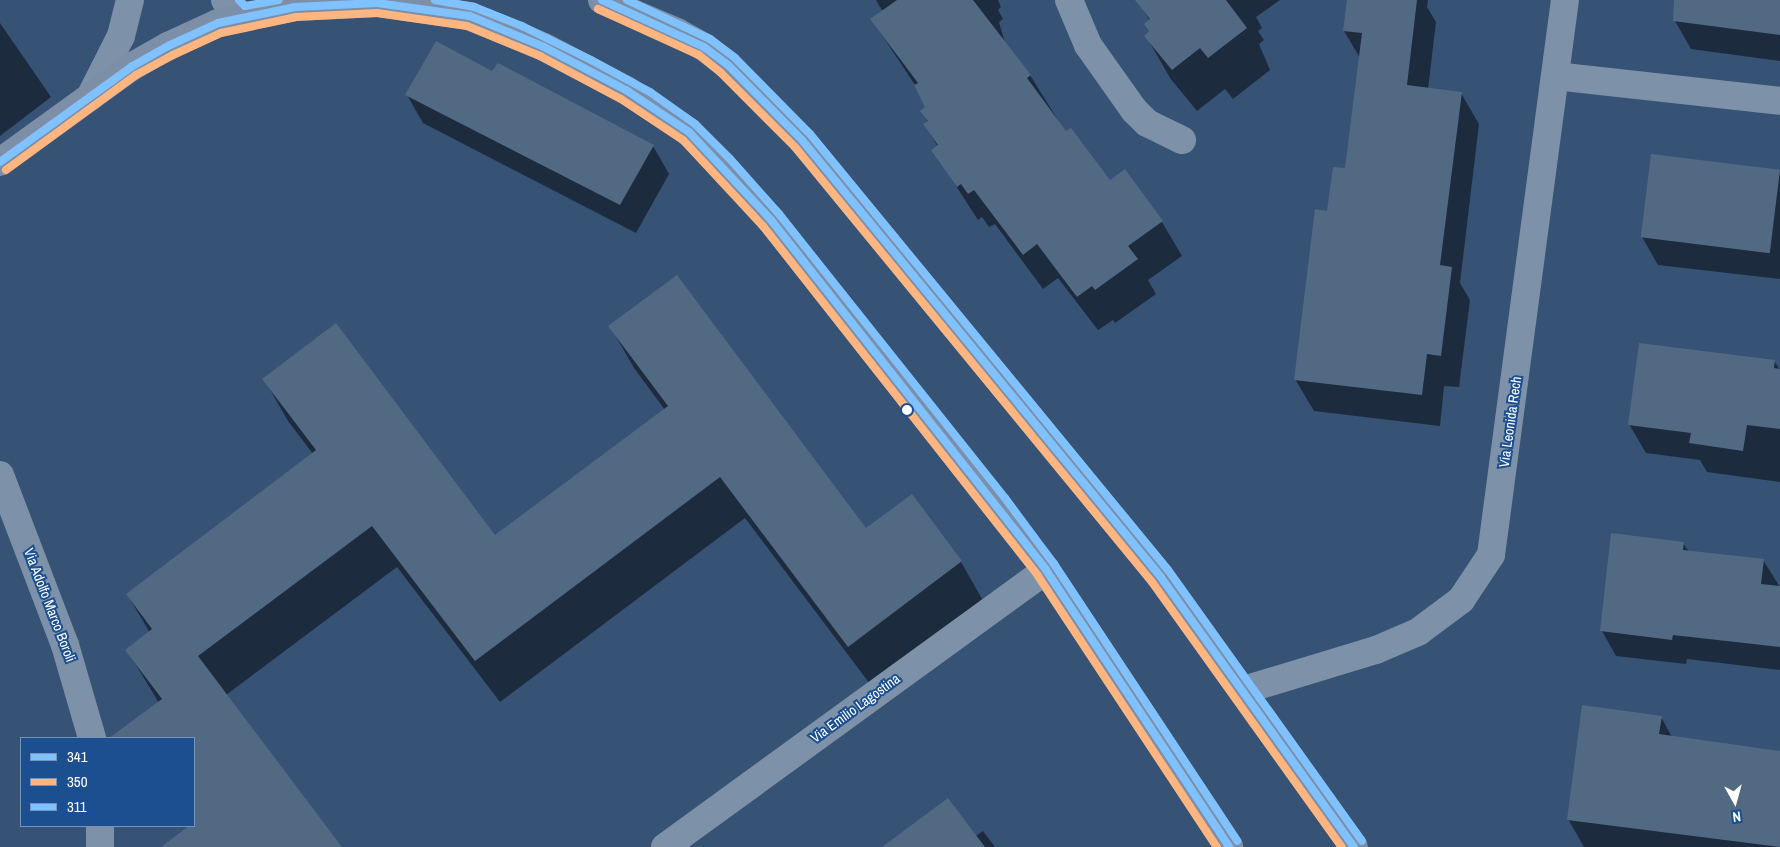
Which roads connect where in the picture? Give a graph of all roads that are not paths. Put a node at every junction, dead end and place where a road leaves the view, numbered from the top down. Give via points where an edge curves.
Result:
1 (130, 0) edge
2 (1069, 0) edge
3 (1565, 0) edge
4 (619, 2) edge
5 (234, 8) edge
6 (1555, 76) junction
7 (90, 97) junction
8 (1780, 101) edge
9 (1182, 140) dead end
10 (0, 162) edge
11 (0, 475) edge
12 (1046, 570) junction
13 (1244, 690) junction
14 (92, 737) edge
15 (100, 827) edge
16 (100, 847) edge
17 (665, 847) edge
18 (1229, 847) edge
19 (1354, 847) edge

1 - 7 street via 122,36
2 - 9 street via 1088,45 1134,110 1147,123
3 - 6 street, Via Leonida Rech
4 - 13 main road via 704,47 728,65 802,140 1092,490
5 - 7 main road via 218,23 168,46
5 - 12 main road via 398,4 470,16 544,47 659,111 706,148 771,220
6 - 8 street
6 - 13 street, Via Leonida Rech via 1491,555 1483,571 1461,600 1411,636 1376,650
7 - 10 main road
11 - 14 street, Via Adolfo Marco Boroli via 72,666
12 - 17 street, Via Emilio Lagostina
12 - 18 main road
13 - 19 main road
15 - 16 street

